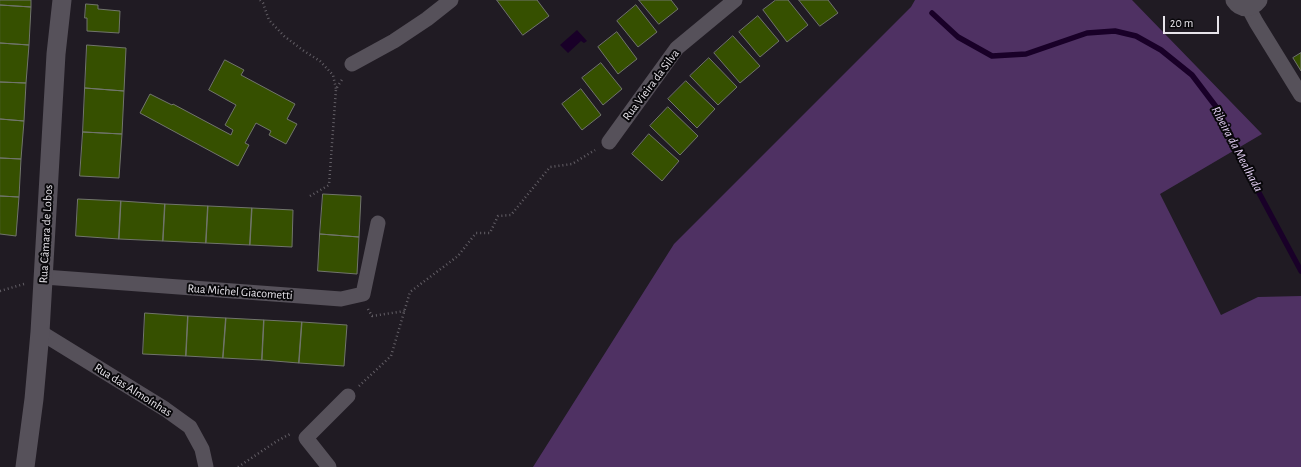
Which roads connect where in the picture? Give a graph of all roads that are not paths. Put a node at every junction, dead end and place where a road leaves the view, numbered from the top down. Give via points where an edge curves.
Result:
1 (62, 0) edge
2 (451, 0) edge
3 (735, 0) edge
4 (1251, 2) edge
5 (352, 64) road end
6 (1301, 95) edge
7 (609, 142) road end
8 (378, 223) dead end
9 (44, 278) junction
10 (40, 332) junction
11 (348, 396) road end
12 (25, 467) edge
13 (206, 467) edge
14 (329, 467) edge

1 - 9 street, Rua Câmara de Lobos via 56,54
2 - 5 street via 394,41
3 - 7 street, Rua Vieira da Silva via 677,48
4 - 6 street via 1256,22
8 - 9 street, Rua Michel Giacometti via 363,294 341,299
9 - 10 street, Rua Câmara de Lobos
10 - 12 street, Rua Câmara de Lobos
10 - 13 street, Rua das Almoínhas via 190,427 202,449
11 - 14 street via 306,438

